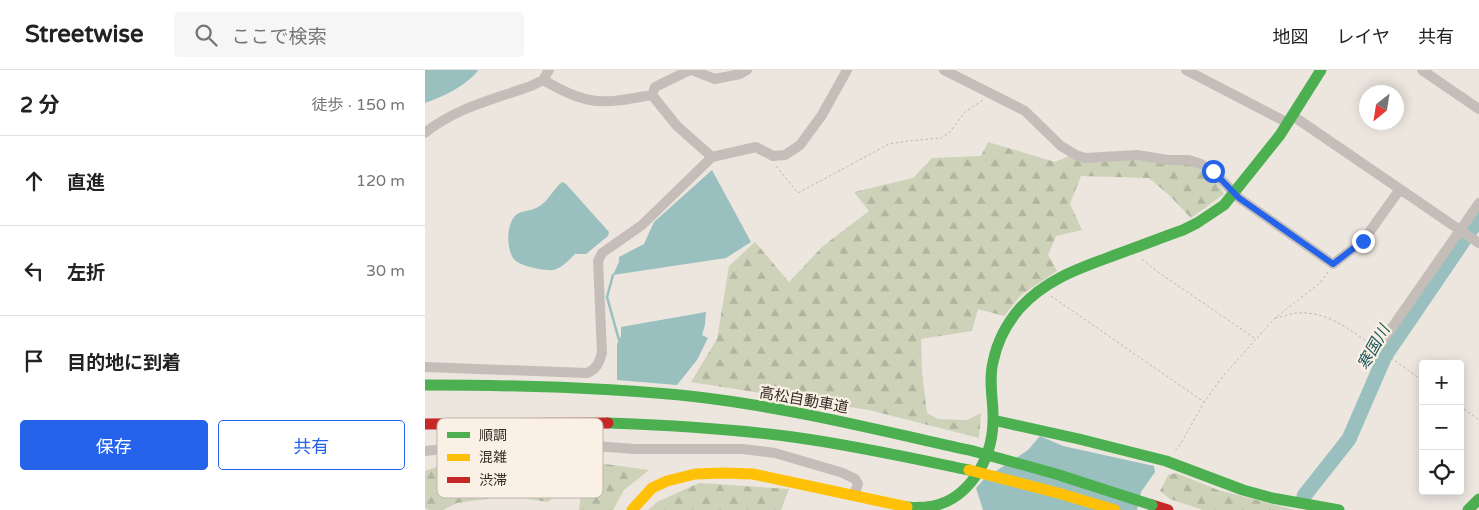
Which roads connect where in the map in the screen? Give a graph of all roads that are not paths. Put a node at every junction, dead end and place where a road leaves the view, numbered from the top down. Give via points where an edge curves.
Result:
1 (549, 70) edge
2 (691, 70) edge
3 (747, 70) edge
4 (847, 70) edge
5 (944, 70) edge
6 (1186, 70) edge
7 (1321, 70) edge
8 (1422, 70) edge
9 (543, 80) junction
10 (652, 95) junction
11 (1479, 109) edge
12 (1291, 120) junction
13 (425, 133) edge
14 (712, 157) junction
15 (1400, 189) junction
16 (1234, 193) junction
17 (1479, 203) edge
18 (1461, 230) junction
19 (1479, 243) edge
20 (1377, 348) road end
21 (425, 367) edge
22 (425, 385) edge
23 (993, 420) junction
24 (603, 424) edge
25 (603, 447) edge
26 (853, 495) junction
27 (1479, 499) edge
28 (633, 510) edge
29 (1115, 510) edge
30 (1168, 510) edge
31 (1339, 510) edge
32 (1468, 510) edge

1 - 9 street
2 - 3 street via 715,79
2 - 10 street via 655,87
4 - 14 street via 809,135 785,155 773,156 755,147
5 - 16 street via 1025,110 1061,146 1076,155 1085,158 1137,155 1189,160 1213,171
6 - 12 street
7 - 12 main road
8 - 11 street
9 - 10 street via 589,100 606,102
9 - 13 street via 455,113
10 - 14 street via 677,126
12 - 15 street
12 - 16 main road
14 - 21 street via 642,225 602,253 598,261 602,353 599,365 593,371
15 - 16 street via 1363,241 1333,264
15 - 18 street
16 - 23 main road via 1224,205 1197,223 1069,272 1042,287 1020,307 997,347 990,380
17 - 18 street
18 - 19 street
18 - 20 street
22 - 30 main road, 高松自動車道, bridge via 580,387 699,398 811,415 973,452
23 - 26 main road via 985,458 964,491 947,502 911,508
23 - 31 main road via 1166,461 1272,498
24 - 29 main road, bridge via 768,434 861,447 969,470
25 - 26 street via 743,449 775,453 855,478 858,484
26 - 28 main road via 753,474 723,472 667,481 653,488
27 - 32 main road

